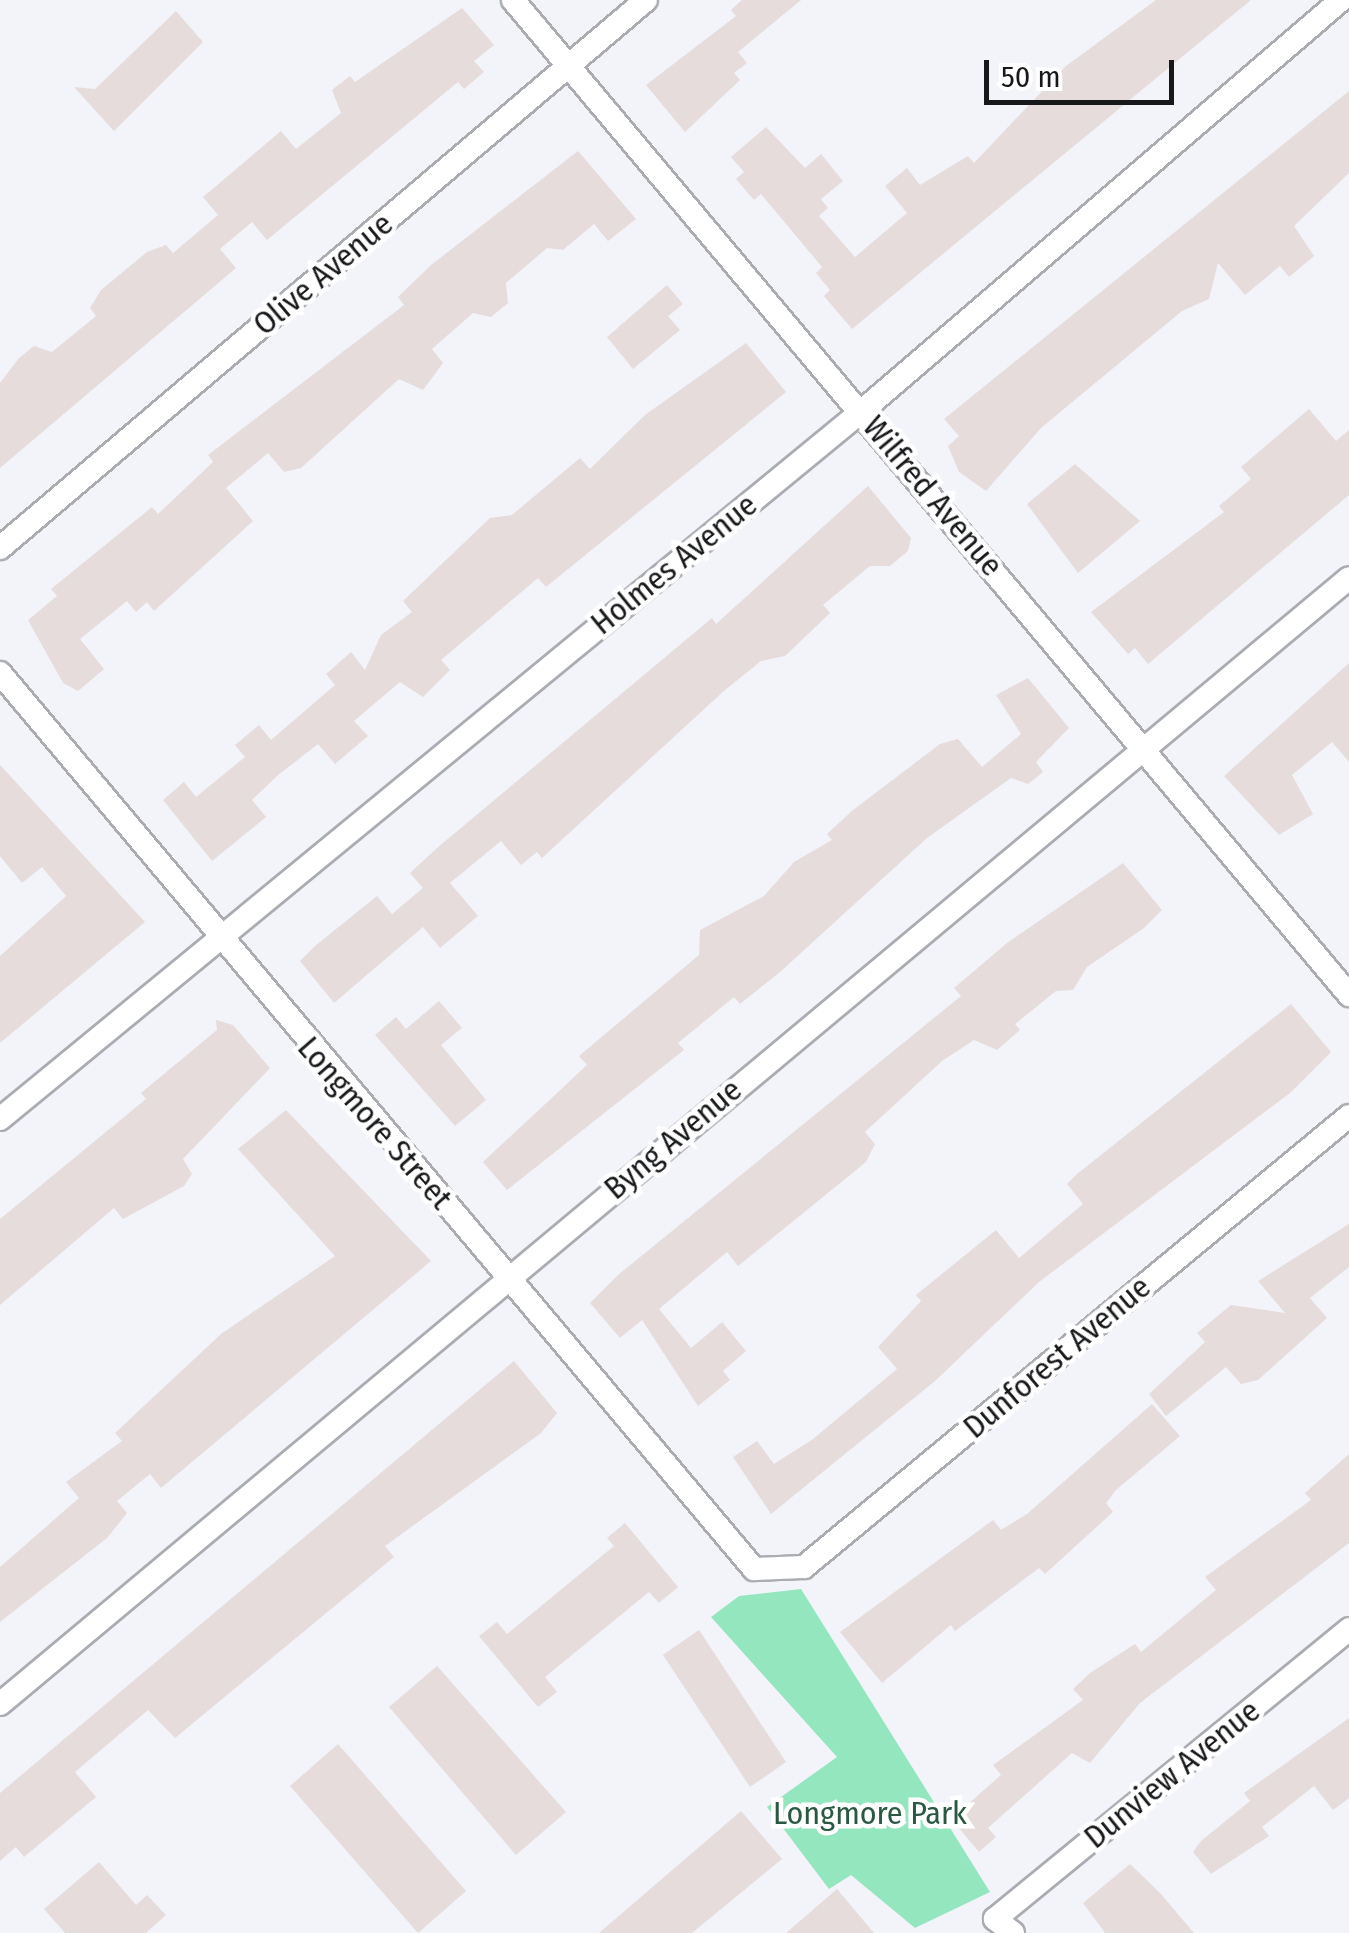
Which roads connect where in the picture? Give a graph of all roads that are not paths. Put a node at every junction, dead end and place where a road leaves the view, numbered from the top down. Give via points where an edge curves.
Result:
1 (513, 0) edge
2 (646, 0) edge
3 (1341, 0) edge
4 (567, 66) junction
5 (862, 411) junction
6 (0, 548) edge
7 (1349, 578) edge
8 (0, 672) edge
9 (1144, 748) junction
10 (215, 935) junction
11 (1349, 995) edge
12 (1349, 1116) edge
13 (0, 1119) edge
14 (508, 1276) junction
15 (754, 1568) joint
16 (1349, 1629) edge
17 (0, 1704) edge
18 (1004, 1926) edge

1 - 4 street, Wilfred Avenue
2 - 4 street, Olive Avenue
3 - 5 street, Holmes Avenue
4 - 5 street, Wilfred Avenue
4 - 6 street, Olive Avenue
5 - 9 street, Wilfred Avenue
5 - 10 street, Holmes Avenue
7 - 9 street, Byng Avenue
8 - 10 street, Longmore Street
9 - 11 street, Wilfred Avenue
9 - 14 street, Byng Avenue
10 - 13 street, Holmes Avenue
10 - 14 street, Longmore Street
12 - 15 street, Dunforest Avenue via 804,1567
14 - 15 street, Longmore Street
14 - 17 street, Byng Avenue
16 - 18 street, Dunview Avenue

